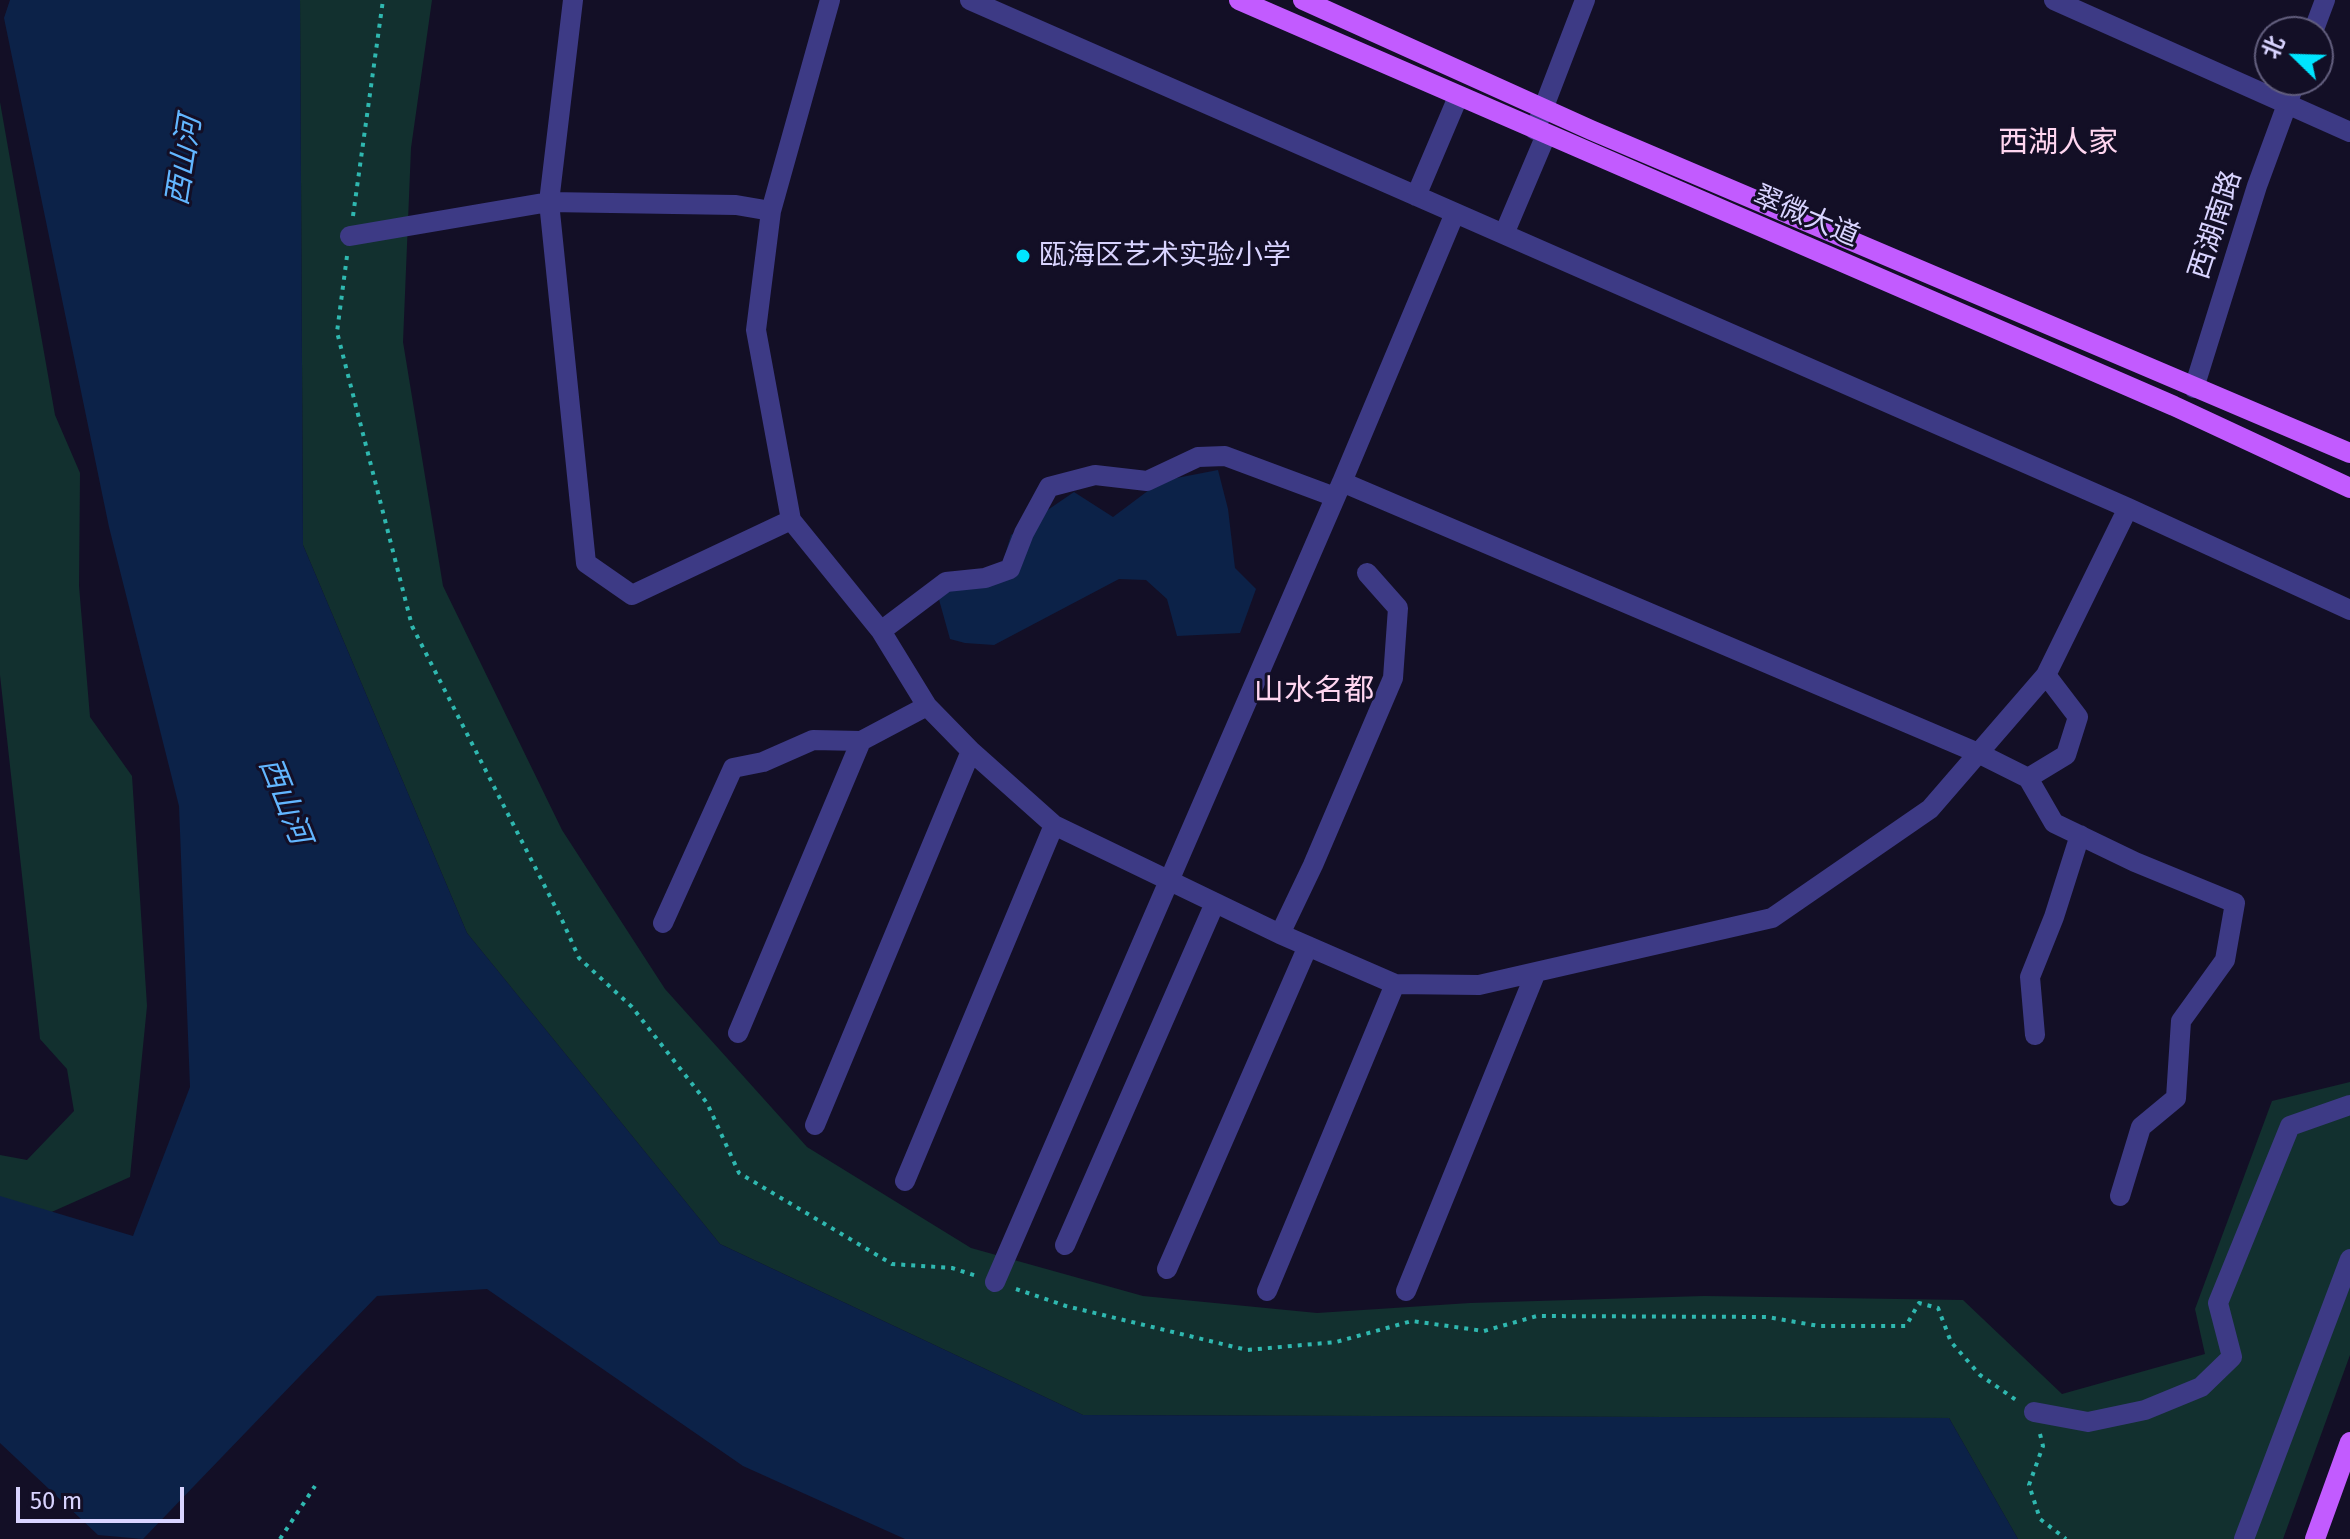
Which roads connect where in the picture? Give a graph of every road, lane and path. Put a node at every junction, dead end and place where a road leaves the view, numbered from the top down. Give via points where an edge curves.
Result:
1 (383, 0) edge
2 (573, 0) edge
3 (830, 0) edge
4 (970, 0) edge
5 (1239, 0) edge
6 (1303, 0) edge
7 (1585, 0) edge
8 (2054, 0) edge
9 (2290, 96) edge
10 (1458, 97) junction
11 (2287, 105) junction
12 (1543, 108) junction
13 (1541, 132) junction
14 (2350, 132) edge
15 (1416, 196) junction
16 (549, 202) junction
17 (771, 211) junction
18 (1455, 213) junction
19 (1504, 234) junction
20 (350, 236) junction
21 (2194, 388) junction
22 (2350, 453) edge
23 (2350, 488) edge
24 (1338, 490) junction
25 (2128, 508) junction
26 (791, 520) junction
27 (1367, 573) dead end
28 (2350, 610) edge
29 (881, 631) junction
30 (2046, 675) junction
31 (927, 706) junction
32 (861, 741) junction
33 (971, 751) junction
34 (1978, 753) junction
35 (2028, 778) junction
36 (1054, 825) junction
37 (2080, 835) junction
38 (1168, 880) junction
39 (1215, 903) junction
40 (663, 923) dead end
41 (1280, 934) junction
42 (1308, 946) junction
43 (1536, 972) junction
44 (1395, 984) junction
45 (738, 1033) dead end
46 (2035, 1035) dead end
47 (2350, 1105) edge
48 (815, 1125) dead end
49 (905, 1181) dead end
50 (2120, 1196) dead end
51 (1065, 1245) dead end
52 (2350, 1259) edge
53 (1167, 1269) dead end
54 (995, 1282) junction
55 (1267, 1291) dead end
56 (1406, 1291) dead end
57 (2034, 1412) junction
58 (2350, 1442) edge
59 (315, 1486) dead end
60 (280, 1539) edge
61 (2066, 1539) edge
62 (2244, 1539) edge
63 (2315, 1539) edge

1 - 20 path
2 - 16 street
3 - 17 street
4 - 15 street
5 - 10 main road, 翠微大道
6 - 12 main road, 翠微大道
7 - 12 street
8 - 11 street
9 - 11 street, 西湖南路
10 - 13 main road, 翠微大道
10 - 15 street
11 - 14 street
11 - 21 street, 西湖南路
12 - 13 street
12 - 21 main road, 翠微大道
13 - 19 street
13 - 23 main road, 翠微大道 via 2174,406
15 - 18 street
16 - 17 street via 736,205
16 - 20 street
16 - 26 street via 586,563 632,595
17 - 26 street via 756,330
18 - 19 street
18 - 24 street
19 - 25 street
20 - 54 path via 337,332 412,626 579,958 632,1007 707,1103 739,1173 892,1264 952,1268
21 - 22 main road, 翠微大道
24 - 29 street via 1225,456 1198,457 1147,481 1095,475 1049,487 1010,569 946,582
24 - 34 street
24 - 38 street
25 - 28 street
25 - 30 street
26 - 29 street
27 - 41 street via 1398,608 1393,678
29 - 31 street
30 - 34 street
30 - 35 street via 2078,717 2066,755
31 - 32 street
31 - 33 street
32 - 40 street via 813,740 763,762 733,768
32 - 45 street
33 - 36 street
33 - 48 street
34 - 35 street
34 - 43 street via 1930,809 1772,918
35 - 37 street via 2054,823
36 - 38 street
36 - 49 street
37 - 46 street via 2030,977
37 - 50 street via 2235,903 2225,960 2181,1021 2176,1098 2141,1127
38 - 39 street
38 - 54 street
39 - 41 street
39 - 51 street
41 - 42 street
42 - 44 street
42 - 53 street
43 - 44 street via 1479,985
43 - 56 street
44 - 55 street
47 - 57 street via 2290,1126 2218,1303 2232,1357 2201,1387 2145,1410 2088,1422
52 - 62 street
54 - 57 path via 1066,1306 1247,1350 1336,1342 1412,1321 1484,1331 1537,1316 1767,1317 1819,1326 1906,1326 1919,1303 1938,1308 1951,1342 1980,1375
57 - 61 path via 2043,1446 2029,1485 2040,1519
58 - 63 main road
59 - 60 path

